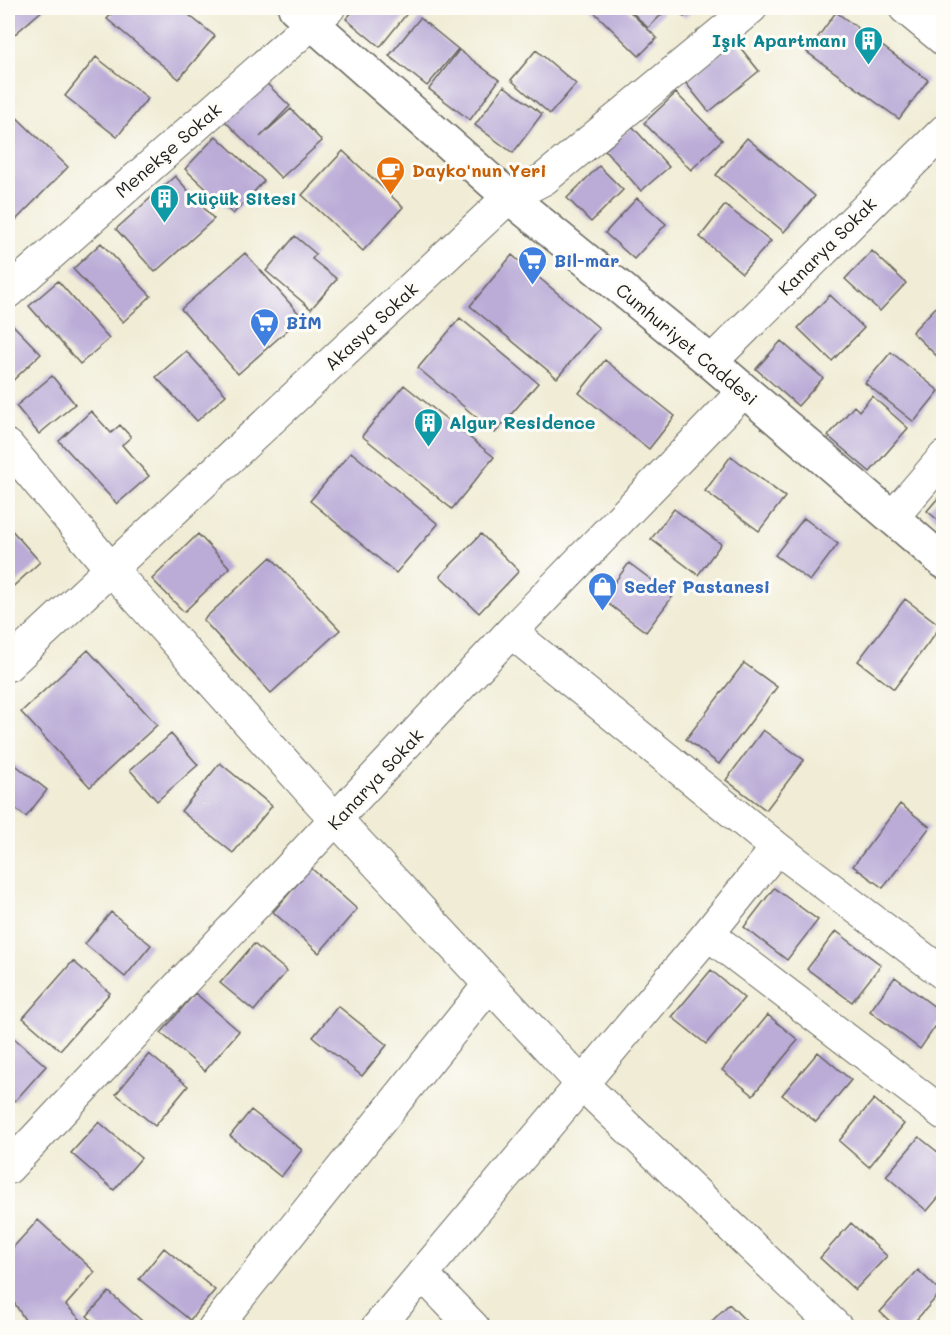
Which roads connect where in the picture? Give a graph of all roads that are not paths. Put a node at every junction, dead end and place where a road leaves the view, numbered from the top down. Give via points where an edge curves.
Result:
1 (751, 8) edge
2 (905, 8) edge
3 (312, 12) edge
4 (944, 40) edge
5 (944, 131) edge
6 (509, 197) junction
7 (8, 292) edge
8 (711, 362) junction
9 (744, 391) junction
10 (8, 446) edge
11 (944, 457) edge
12 (892, 518) junction
13 (944, 562) edge
14 (111, 569) junction
15 (511, 632) junction
16 (8, 664) edge
17 (338, 820) junction
18 (777, 848) junction
19 (708, 934) junction
20 (944, 974) edge
21 (489, 985) junction
22 (582, 1084) junction
23 (944, 1114) edge
24 (8, 1168) edge
25 (422, 1274) junction
26 (214, 1328) edge
27 (377, 1328) edge
28 (474, 1328) edge
29 (837, 1328) edge

1 - 6 street, Akasya Sokak via 544,179
2 - 4 street
3 - 6 main road, Cumhuriyet Caddesi
3 - 7 street, Menekşe Sokak
5 - 8 street, Kanarya Sokak
6 - 8 main road, Cumhuriyet Caddesi
6 - 14 street, Akasya Sokak
8 - 9 main road, Cumhuriyet Caddesi
9 - 12 main road, Cumhuriyet Caddesi
9 - 15 street, Kanarya Sokak
10 - 14 street
11 - 12 street
12 - 13 main road, Cumhuriyet Caddesi
14 - 16 street, Akasya Sokak
14 - 17 street
15 - 17 street, Kanarya Sokak
15 - 18 street
17 - 21 street
17 - 24 street, Kanarya Sokak
18 - 19 street
18 - 20 street
19 - 22 street
19 - 23 street
21 - 22 street
21 - 26 street
22 - 25 street
22 - 29 street
25 - 27 street
25 - 28 street

